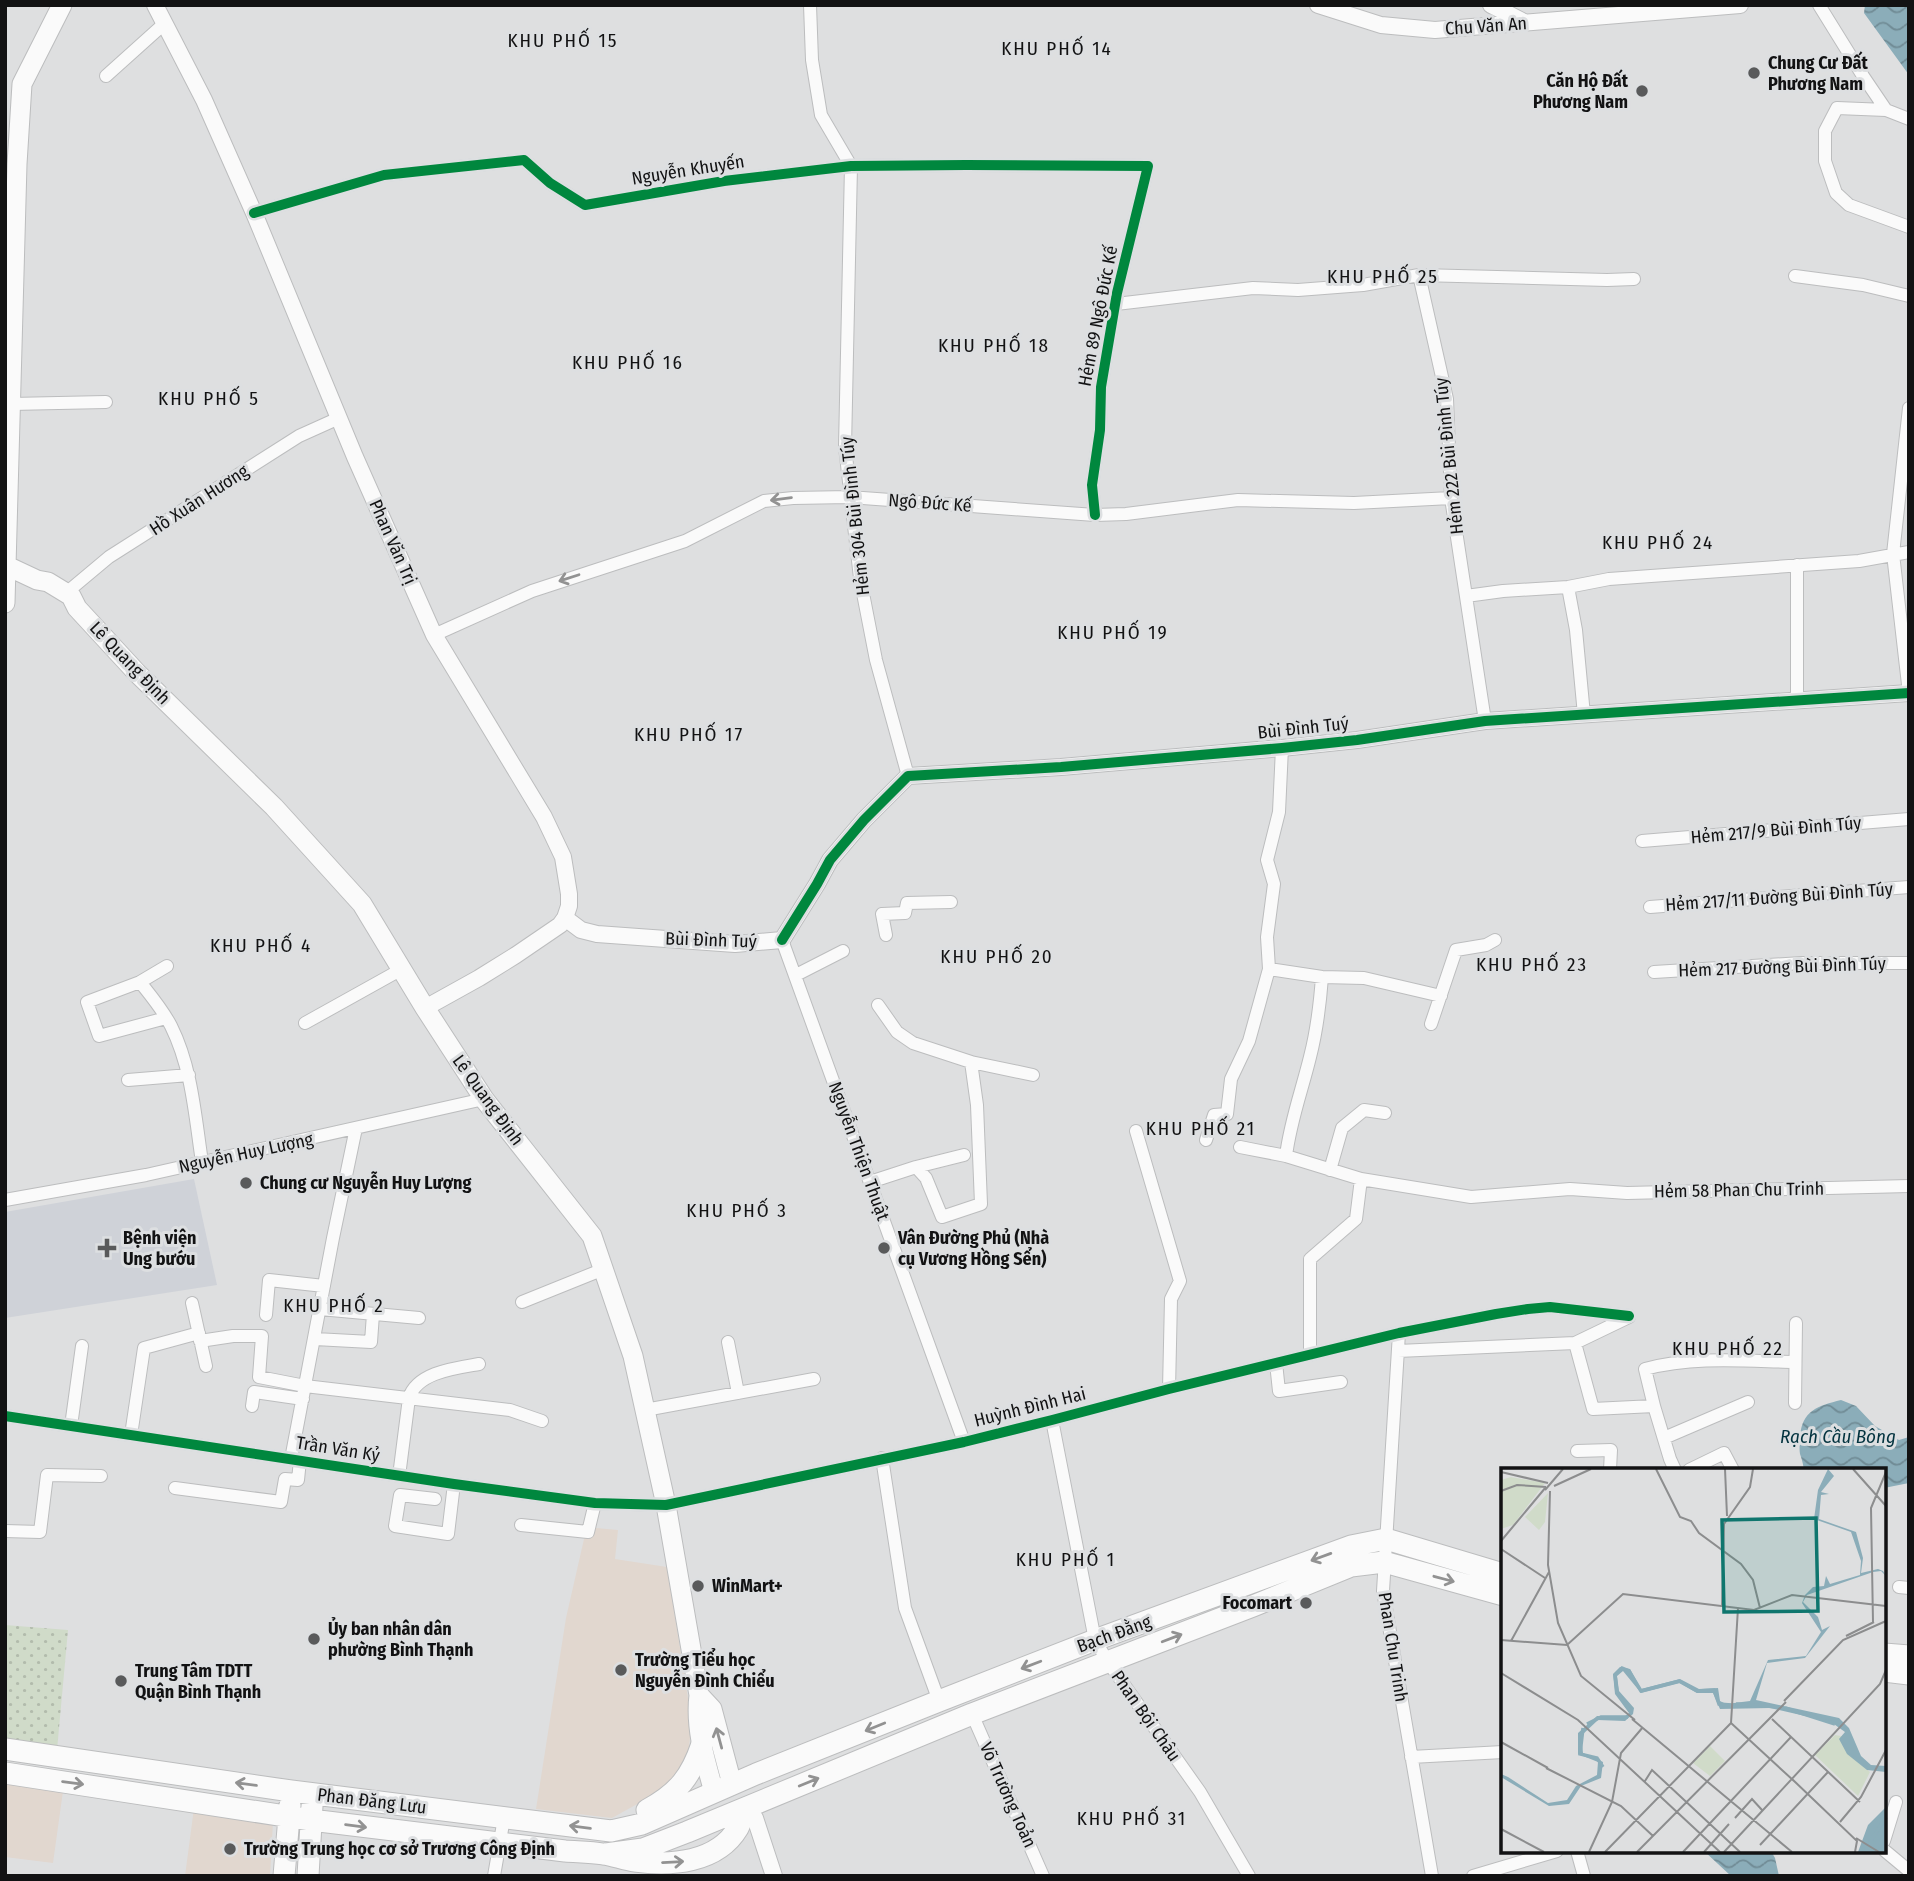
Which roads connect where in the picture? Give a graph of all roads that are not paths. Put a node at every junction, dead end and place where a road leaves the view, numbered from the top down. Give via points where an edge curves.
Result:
1 (62, 5) edge
2 (155, 5) edge
3 (810, 5) edge
4 (1318, 5) edge
5 (1491, 5) edge
6 (1740, 5) edge
7 (1819, 5) edge
8 (165, 23) junction
9 (1526, 23) junction
10 (106, 76) dead end
11 (1886, 110) junction
12 (1909, 119) edge
13 (851, 166) junction
14 (1148, 166) joint
15 (254, 213) junction
16 (1909, 227) edge
17 (1419, 275) junction
18 (1795, 276) dead end
19 (1634, 279) dead end
20 (1909, 296) edge
21 (1115, 304) junction
22 (106, 402) dead end
23 (11, 404) junction
24 (1909, 408) edge
25 (339, 418) junction
26 (849, 497) junction
27 (1451, 498) junction
28 (1095, 515) junction
29 (1909, 552) edge
30 (1894, 554) junction
31 (1797, 565) junction
32 (6, 566) edge
33 (1568, 587) junction
34 (1466, 596) junction
35 (72, 600) junction
36 (5, 603) edge
37 (435, 635) junction
38 (1909, 693) edge
39 (1797, 701) junction
40 (1584, 715) junction
41 (1485, 721) junction
42 (1282, 748) junction
43 (908, 776) junction
44 (1909, 818) edge
45 (1642, 841) dead end
46 (1909, 887) edge
47 (951, 902) dead end
48 (1650, 907) dead end
49 (565, 918) junction
50 (886, 935) dead end
51 (782, 940) junction
52 (1495, 940) dead end
53 (843, 951) dead end
54 (1909, 963) edge
55 (167, 966) dead end
56 (402, 969) junction
57 (1269, 969) junction
58 (1654, 972) dead end
59 (796, 975) junction
60 (1322, 976) junction
61 (140, 982) junction
62 (1441, 996) junction
63 (878, 1006) dead end
64 (425, 1008) junction
65 (166, 1018) junction
66 (305, 1023) dead end
67 (1432, 1024) dead end
68 (971, 1062) junction
69 (188, 1075) junction
70 (1033, 1075) dead end
71 (128, 1080) dead end
72 (484, 1099) junction
73 (1385, 1113) dead end
74 (356, 1128) junction
75 (1136, 1131) dead end
76 (1206, 1140) dead end
77 (1240, 1147) dead end
78 (964, 1155) dead end
79 (1286, 1156) junction
80 (202, 1162) junction
81 (916, 1167) junction
82 (1330, 1170) junction
83 (1361, 1179) junction
84 (870, 1182) junction
85 (1909, 1186) edge
86 (5, 1200) edge
87 (604, 1269) junction
88 (324, 1286) junction
89 (522, 1302) dead end
90 (192, 1303) dead end
91 (320, 1309) junction
92 (373, 1314) junction
93 (266, 1315) dead end
94 (419, 1318) dead end
95 (1796, 1323) dead end
96 (1399, 1333) junction
97 (200, 1337) junction
98 (314, 1339) junction
99 (728, 1342) dead end
100 (1575, 1343) junction
101 (82, 1346) dead end
102 (1398, 1351) junction
103 (1310, 1355) junction
104 (1795, 1362) junction
105 (1276, 1363) junction
106 (479, 1364) dead end
107 (206, 1366) dead end
108 (814, 1379) dead end
109 (1341, 1382) dead end
110 (1170, 1389) junction
111 (304, 1393) junction
112 (737, 1393) junction
113 (409, 1398) junction
114 (1748, 1402) dead end
115 (1795, 1404) dead end
116 (252, 1406) dead end
117 (1654, 1406) junction
118 (645, 1410) junction
119 (5, 1416) edge
120 (1052, 1420) junction
121 (542, 1421) dead end
122 (71, 1426) junction
123 (131, 1435) junction
124 (1664, 1438) junction
125 (964, 1442) junction
126 (1577, 1451) dead end
127 (882, 1458) junction
128 (295, 1460) junction
129 (1610, 1468) edge
130 (1674, 1468) edge
131 (1693, 1468) edge
132 (1732, 1468) edge
133 (101, 1476) dead end
134 (399, 1476) junction
135 (454, 1484) junction
136 (175, 1488) dead end
137 (435, 1499) dead end
138 (595, 1503) junction
139 (666, 1505) junction
140 (521, 1525) dead end
141 (5, 1531) edge
142 (1386, 1539) junction
143 (1384, 1562) junction
144 (1501, 1573) edge
145 (1501, 1594) edge
146 (1095, 1640) junction
147 (1886, 1654) edge
148 (1909, 1656) edge
149 (1108, 1662) junction
150 (1886, 1671) edge
151 (1909, 1674) edge
152 (699, 1695) junction
153 (939, 1702) junction
154 (972, 1714) junction
155 (702, 1744) junction
156 (5, 1749) edge
157 (1501, 1752) edge
158 (1411, 1757) junction
159 (5, 1773) edge
160 (723, 1788) junction
161 (291, 1791) junction
162 (313, 1794) junction
163 (1896, 1802) dead end
164 (746, 1808) junction
165 (288, 1816) junction
166 (724, 1816) junction
167 (504, 1818) junction
168 (311, 1821) junction
169 (611, 1831) junction
170 (1886, 1834) edge
171 (500, 1843) junction
172 (1886, 1852) edge
173 (1550, 1853) edge
174 (1578, 1853) edge
175 (606, 1854) junction
176 (1908, 1870) edge
177 (284, 1876) edge
178 (308, 1876) edge
179 (494, 1876) edge
180 (774, 1876) edge
181 (1043, 1876) edge
182 (1249, 1876) edge
183 (1432, 1876) edge
184 (1474, 1876) edge
185 (1584, 1876) edge

1 - 23 main road via 22,84
2 - 8 street, Phan Văn Trị
3 - 13 street via 821,114
4 - 9 street, Chu Văn An via 1381,25 1435,30
5 - 9 street
6 - 9 street, Chu Văn An
7 - 11 street
8 - 10 street
8 - 15 street, Phan Văn Trị
11 - 12 street
11 - 16 street via 1837,108 1825,131 1825,161 1836,193 1849,205
13 - 14 street, Nguyễn Khuyến
13 - 15 street, Nguyễn Khuyến via 723,181 584,205 524,160 384,175
13 - 26 street, Hẻm 304 Bùi Đình Túy via 845,447
14 - 21 street, Hẻm 89 Ngô Đức Kế
15 - 25 street, Phan Văn Trị
17 - 19 street
17 - 21 street via 1363,285 1254,288
17 - 27 street, Hẻm 222 Bùi Đình Túy via 1447,398
18 - 20 street
21 - 28 street, Hẻm 89 Ngô Đức Kế via 1101,387 1092,485
22 - 23 street
23 - 32 main road
24 - 30 street
25 - 35 street, Hồ Xuân Hương via 294,439 109,557
25 - 37 street, Phan Văn Trị
26 - 28 street, Ngô Đức Kế
26 -> 37 street, Ngô Đức Kế via 764,501 685,541 531,591
26 - 43 street, Hẻm 304 Bùi Đình Túy via 876,660
27 - 28 street, Ngô Đức Kế via 1354,503 1238,500
27 - 34 street, Hẻm 222 Bùi Đình Túy
29 - 30 street
30 - 31 street
30 - 38 street
31 - 33 street via 1609,579
31 - 39 street
32 - 35 main road, Lê Quang Định via 37,580 42,590 64,604
32 - 36 main road
33 - 34 street
33 - 40 street
34 - 41 street, Hẻm 222 Bùi Đình Túy
35 - 56 main road, Lê Quang Định via 137,674 274,807 362,904
37 - 49 street, Phan Văn Trị via 544,817 563,858 569,894
38 - 39 street, Bùi Đình Tuý
39 - 40 street, Bùi Đình Tuý
40 - 41 street, Bùi Đình Tuý
41 - 42 street, Bùi Đình Tuý
42 - 43 street, Bùi Đình Tuý
42 - 57 street via 1279,813 1267,860 1274,884 1267,937
43 - 51 street, Bùi Đình Tuý via 830,860
44 - 45 street, Hẻm 217/9 Bùi Đình Túy
46 - 48 street, Hẻm 217/11 Đường Bùi Đình Túy
47 - 50 street via 907,902 905,913 882,914
49 - 51 street, Bùi Đình Tuý via 581,930 597,934 735,944
49 - 64 street via 516,955
51 - 59 street, Nguyễn Thiện Thuật
52 - 62 street via 1456,950
53 - 59 street
54 - 58 street, Hẻm 217 Đường Bùi Đình Túy via 1802,963
55 - 61 street
56 - 64 main road, Lê Quang Định
56 - 66 street
57 - 60 street
57 - 76 street via 1249,1041 1231,1079 1227,1114 1214,1115
59 - 84 street, Nguyễn Thiện Thuật
60 - 62 street via 1364,978
60 - 79 street via 1320,1012
61 - 65 street
61 - 65 street via 87,1002 99,1036
62 - 67 street
63 - 68 street via 897,1032 913,1042
64 - 72 main road, Lê Quang Định
65 - 69 street
68 - 70 street
68 - 81 street via 981,1204 942,1217 926,1178
69 - 71 street
69 - 80 street
72 - 74 street, Nguyễn Huy Lượng
72 - 87 main road, Lê Quang Định via 592,1236
73 - 82 street via 1364,1110 1342,1128
74 - 80 street, Nguyễn Huy Lượng
74 - 88 street
75 - 110 street via 1180,1282 1171,1299
77 - 79 street, Hẻm 58 Phan Chu Trinh
78 - 81 street
79 - 82 street, Hẻm 58 Phan Chu Trinh
80 - 86 street, Nguyễn Huy Lượng
81 - 84 street
82 - 83 street, Hẻm 58 Phan Chu Trinh
83 - 85 street, Hẻm 58 Phan Chu Trinh via 1471,1196 1570,1189 1627,1193
83 - 103 street via 1356,1219 1310,1259
84 - 125 street, Nguyễn Thiện Thuật
87 - 89 street
87 - 118 main road, Lê Quang Định via 633,1356
88 - 91 street
88 - 93 street via 269,1280
90 - 97 street
91 - 92 street
91 - 98 street
92 - 94 street
92 - 98 street via 371,1342
95 - 104 street
96 - 100 street, Huỳnh Đình Hai via 1528,1308 1629,1316
96 - 102 street, Phan Chu Trinh
96 - 103 street, Huỳnh Đình Hai
97 - 107 street
97 - 111 street via 262,1336 258,1377
97 - 123 street via 144,1348
98 - 111 street
99 - 112 street
100 - 102 street
100 - 117 street via 1593,1409
101 - 122 street
102 - 142 street, Phan Chu Trinh
103 - 105 street, Huỳnh Đình Hai
104 - 115 street
104 - 117 street via 1719,1360 1645,1369
105 - 109 street via 1279,1391
105 - 110 street, Huỳnh Đình Hai
106 - 113 street via 452,1368 424,1380 411,1390
108 - 112 street
110 - 120 street, Huỳnh Đình Hai
111 - 113 street
111 - 116 street via 254,1392
111 - 128 street
112 - 118 street
113 - 121 street via 509,1410
113 - 134 street
114 - 124 street
117 - 124 street
118 - 139 main road, Lê Quang Định
119 - 122 street, Trần Văn Kỷ
120 - 125 street, Huỳnh Đình Hai
120 - 146 street, Phan Bội Châu
122 - 123 street, Trần Văn Kỷ
123 - 128 street, Trần Văn Kỷ
124 - 130 street
125 - 127 street, Huỳnh Đình Hai
126 - 129 street via 1611,1450
127 - 139 street, Huỳnh Đình Hai
127 - 153 street via 905,1608
128 - 134 street, Trần Văn Kỷ
128 - 136 street via 298,1480 285,1479 281,1502
131 - 132 street via 1724,1453
133 - 141 street via 47,1475 40,1532
134 - 135 street, Trần Văn Kỷ
135 - 137 street via 448,1534 395,1526 400,1495
135 - 138 street, Trần Văn Kỷ
138 - 139 street, Trần Văn Kỷ
138 - 140 street via 588,1532
139 - 152 main road, Lê Quang Định
142 - 143 street, Phan Chu Trinh
142 - 144 main road, Bạch Đằng
142 -> 146 main road, Bạch Đằng via 1350,1546
143 -> 145 main road, Bạch Đằng
149 -> 143 main road, Bạch Đằng via 1351,1566
143 - 158 street, Phan Chu Trinh via 1382,1591
146 - 149 street, Phan Bội Châu
146 -> 153 main road, Bạch Đằng
147 - 148 main road
149 - 154 main road, Bạch Đằng
149 - 182 street, Phan Bội Châu via 1200,1792
150 - 151 main road
152 - 155 main road, Lê Quang Định
160 -> 152 main road, Lê Quang Định via 712,1709
153 -> 160 main road, Bạch Đằng
164 -> 154 main road, Bạch Đằng
154 - 181 street, Võ Trường Toản
155 - 160 main road, Lê Quang Định
155 - 169 main road via 695,1766 678,1789
161 -> 156 main road, Phan Đăng Lưu
157 - 158 street
158 - 183 street, Phan Chu Trinh
159 -> 165 main road, Phan Đăng Lưu
160 - 164 main road
160 - 166 main road
160 - 169 main road, Phan Đăng Lưu via 642,1824
161 - 162 main road, Phan Đăng Lưu
161 - 165 main road
162 - 167 main road, Phan Đăng Lưu
162 - 168 main road
163 - 170 street
164 - 166 main road, Phan Đăng Lưu
175 -> 164 main road, Phan Đăng Lưu via 652,1863 692,1861 729,1840
164 - 180 street via 755,1818
165 - 168 main road, Phan Đăng Lưu
165 - 177 main road
166 - 175 main road, Phan Đăng Lưu via 643,1849
169 -> 167 main road, Phan Đăng Lưu
167 - 171 street
168 -> 171 main road, Phan Đăng Lưu
168 - 178 main road
171 - 175 main road, Phan Đăng Lưu
171 - 179 street
172 - 176 street
173 - 184 street
174 - 185 street

